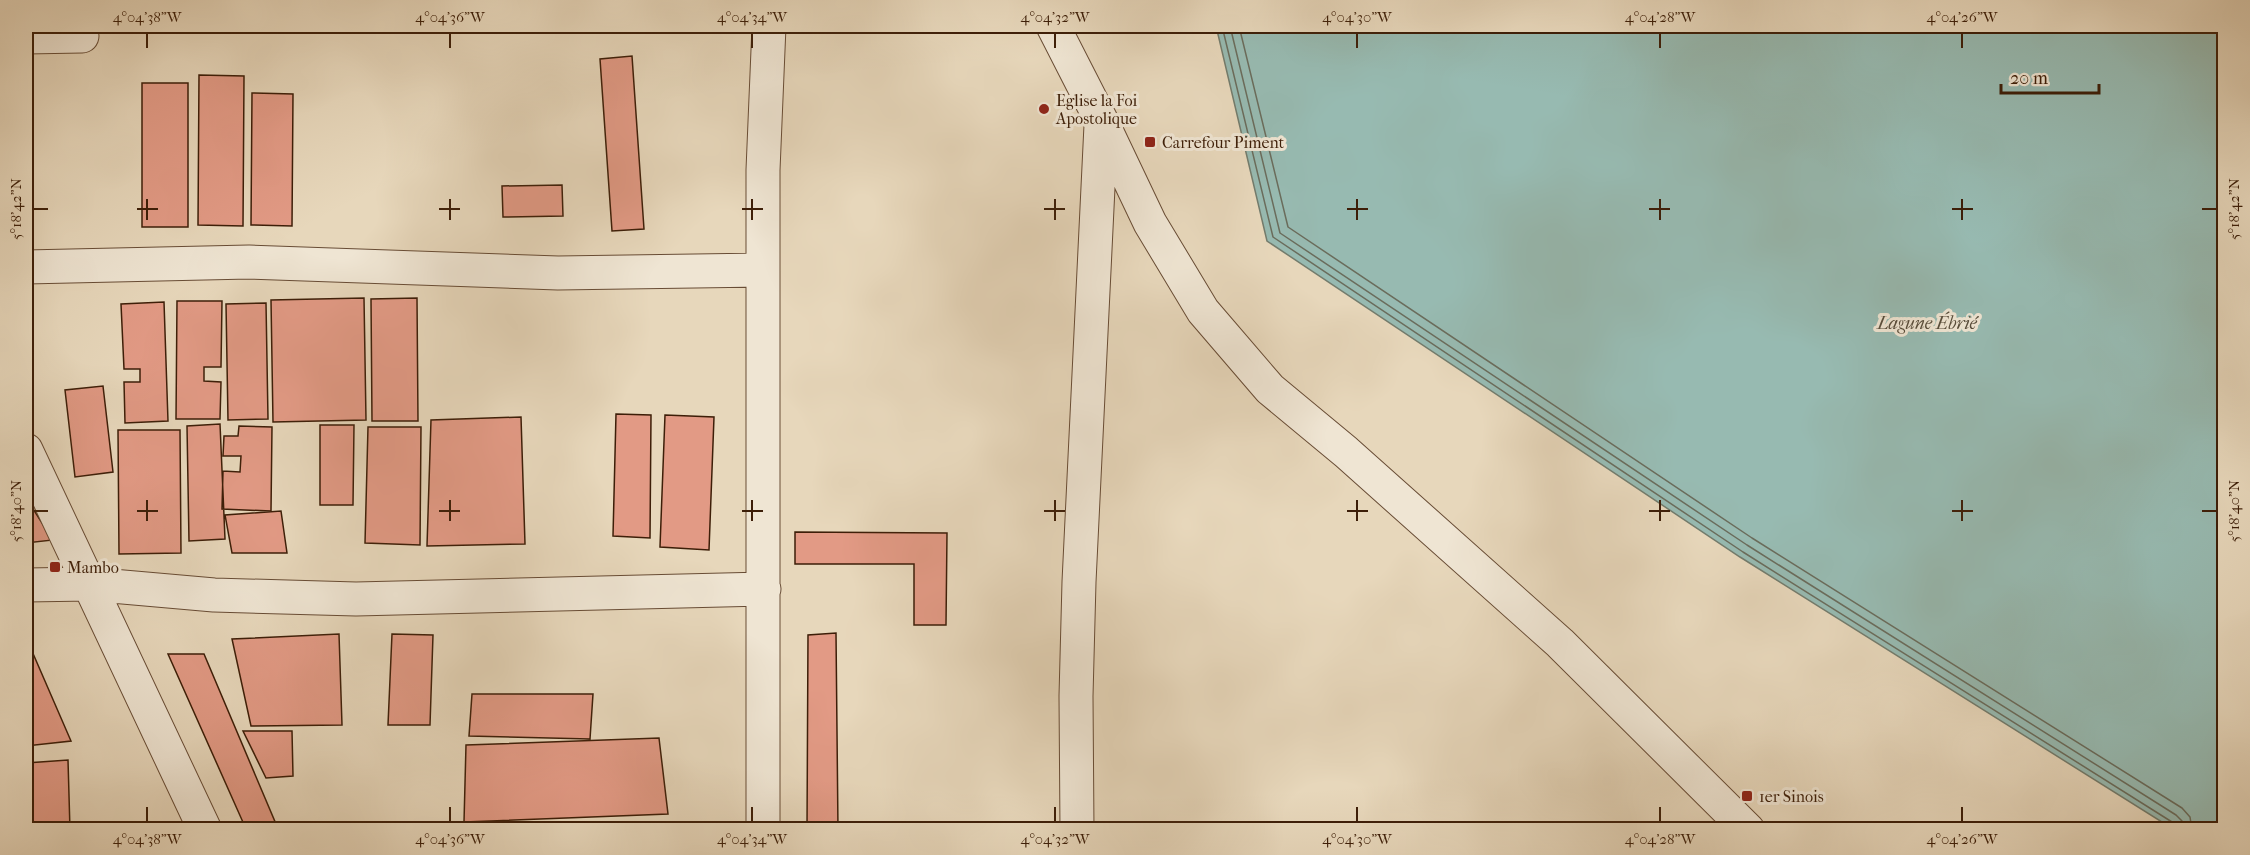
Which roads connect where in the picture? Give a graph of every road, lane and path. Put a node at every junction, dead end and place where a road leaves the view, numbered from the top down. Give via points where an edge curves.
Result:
1 (769, 26) edge
2 (1053, 26) edge
3 (82, 36) dead end
4 (26, 37) edge
5 (1101, 120) junction
6 (26, 267) edge
7 (763, 270) junction
8 (26, 450) edge
9 (89, 584) junction
10 (26, 585) edge
11 (764, 589) junction
12 (205, 830) edge
13 (763, 830) edge
14 (1077, 830) edge
15 (1748, 830) edge

1 - 7 street
2 - 5 street
3 - 4 street
5 - 14 street via 1079,582
5 - 15 street via 1150,223 1203,311 1270,389 1560,642
6 - 7 street via 249,262 558,273
7 - 11 street
8 - 9 street
9 - 10 street
9 - 11 street via 214,595 356,598
9 - 12 street
11 - 13 street

